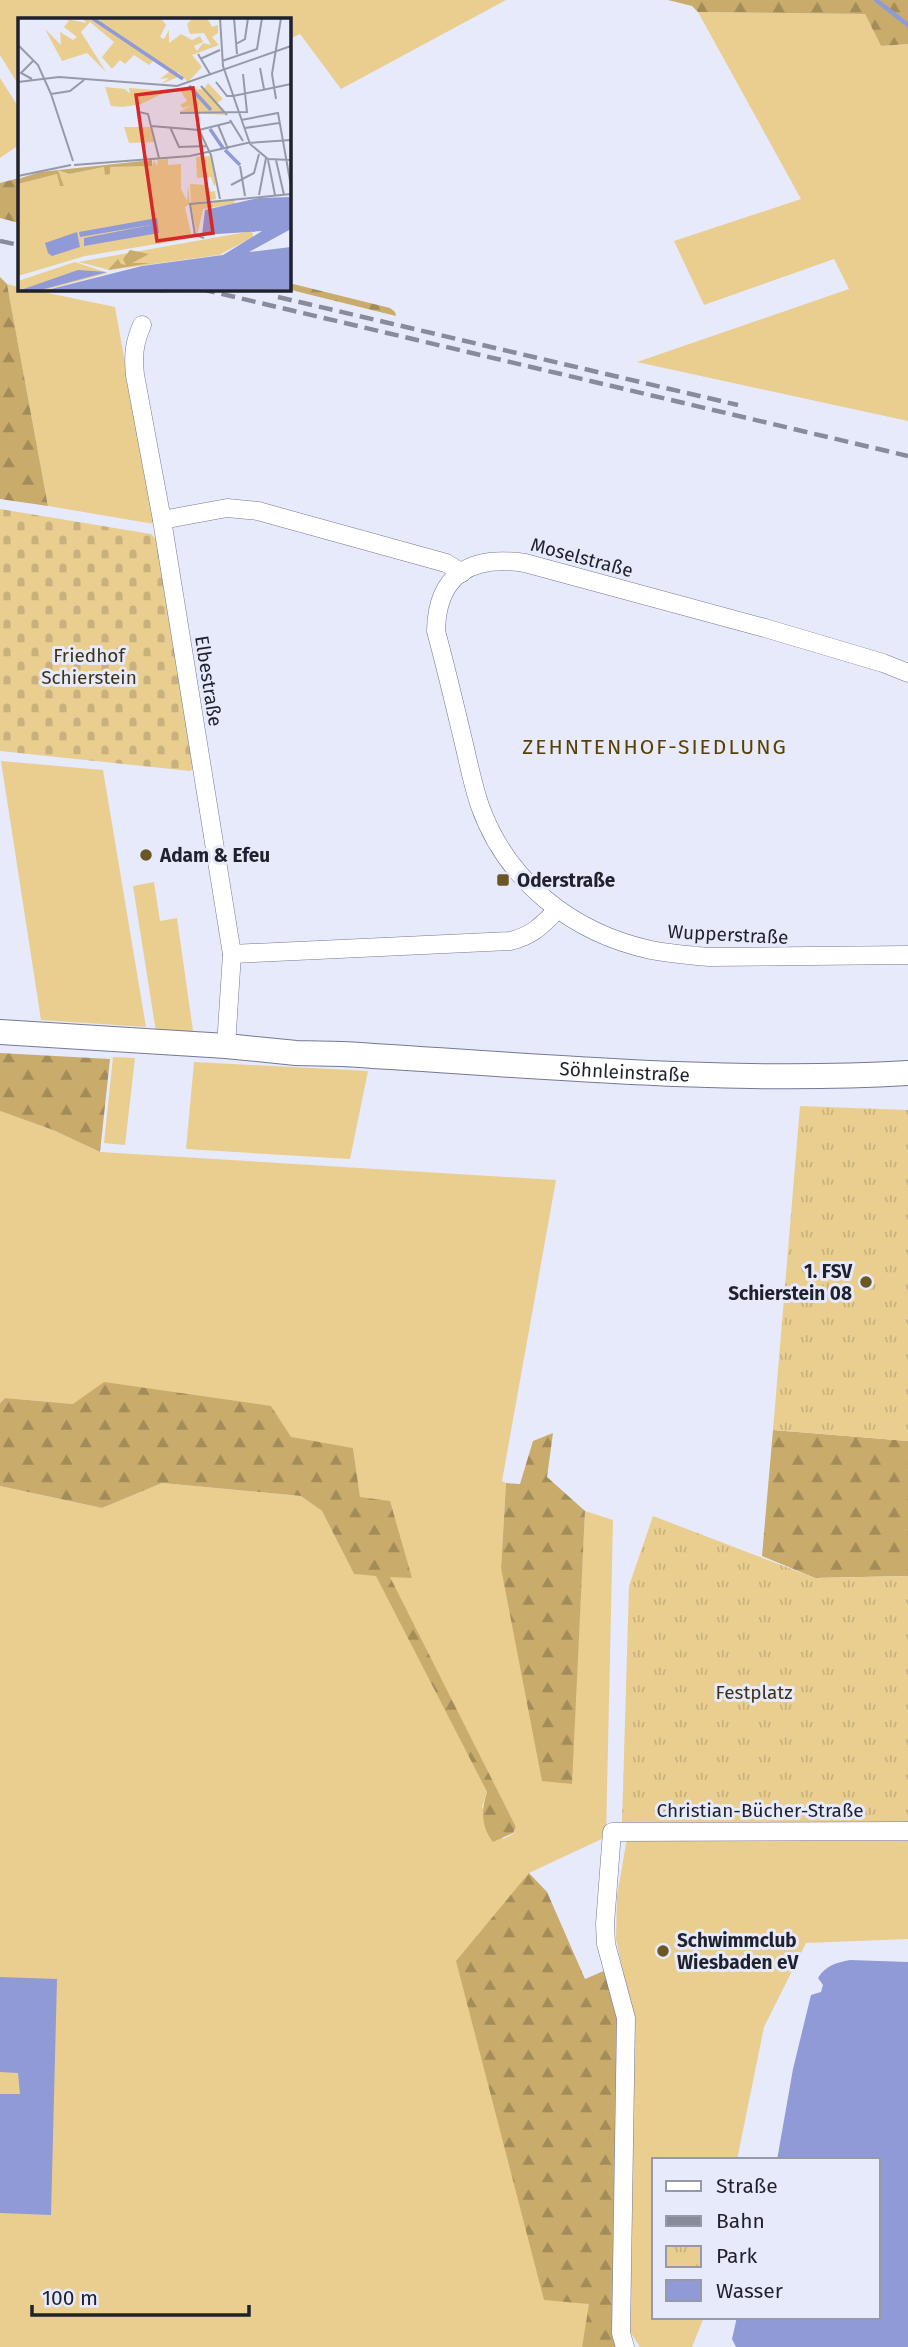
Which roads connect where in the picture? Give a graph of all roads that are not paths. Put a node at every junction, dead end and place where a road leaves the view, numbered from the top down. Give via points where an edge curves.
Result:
1 (142, 325) dead end
2 (162, 520) junction
3 (461, 572) junction
4 (908, 673) edge
5 (557, 910) junction
6 (232, 954) junction
7 (908, 955) edge
8 (0, 1032) edge
9 (226, 1046) junction
10 (908, 1073) edge
11 (908, 1831) edge
12 (625, 2347) edge

1 - 2 street, Elbestraße via 134,365
2 - 3 street via 226,508 258,511 446,562
2 - 6 street, Elbestraße
3 - 4 street, Moselstraße via 488,562 524,563 765,628
3 - 5 street, Wupperstraße via 442,592 436,631 475,792 505,856
5 - 6 street via 526,937 510,941
5 - 7 street, Wupperstraße via 625,942 677,954 733,958
6 - 9 street, Elbestraße
8 - 9 street, Söhnleinstraße
9 - 10 street, Söhnleinstraße via 293,1046 342,1054 712,1074
11 - 12 street, Christian-Bücher-Straße via 612,1832 605,1924 626,2018 621,2333

